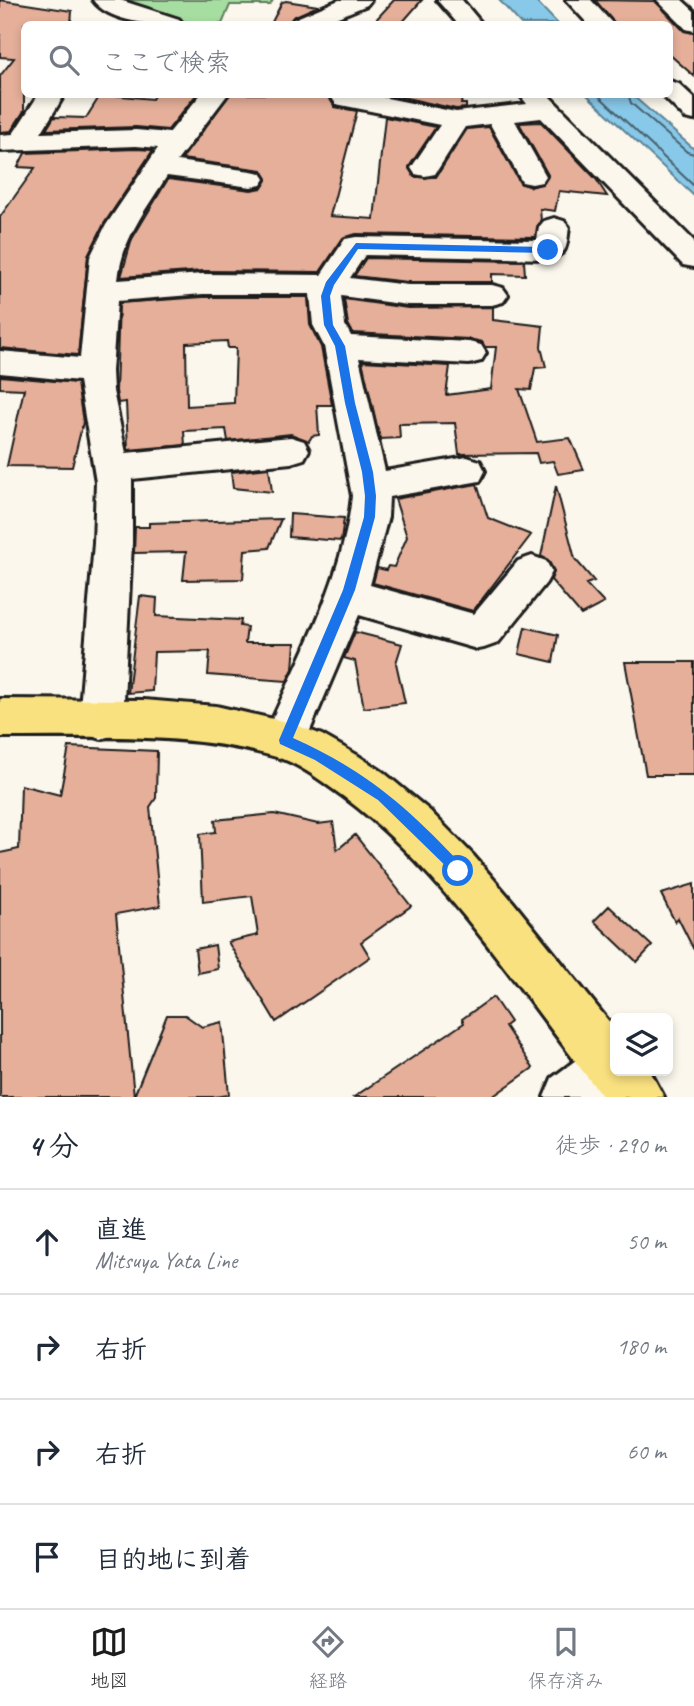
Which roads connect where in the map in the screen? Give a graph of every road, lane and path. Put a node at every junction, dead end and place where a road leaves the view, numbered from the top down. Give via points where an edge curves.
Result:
1 (359, 0) edge
2 (449, 0) edge
3 (578, 0) edge
4 (669, 0) edge
5 (106, 10) edge
6 (157, 21) edge
7 (319, 21) edge
8 (467, 21) edge
9 (598, 21) edge
10 (694, 24) edge
11 (673, 92) edge
12 (49, 98) edge
13 (212, 98) edge
14 (539, 102) edge
15 (342, 103) edge
16 (694, 111) edge
17 (499, 116) junction
18 (456, 120) junction
19 (11, 148) edge
20 (167, 154) junction
21 (425, 168) dead end
22 (532, 176) dead end
23 (251, 179) dead end
24 (554, 227) dead end
25 (694, 258) edge
26 (330, 285) junction
27 (100, 292) junction
28 (492, 295) dead end
29 (340, 346) junction
30 (469, 353) dead end
31 (0, 362) edge
32 (95, 371) junction
33 (291, 450) dead end
34 (112, 468) junction
35 (467, 471) dead end
36 (369, 487) junction
37 (533, 572) dead end
38 (346, 595) junction
39 (0, 718) edge
40 (101, 720) junction
41 (285, 740) junction
42 (624, 1082) edge
43 (571, 1097) edge

1 - 7 street
2 - 8 street
3 - 9 street
4 - 10 street
5 - 6 street
11 - 16 street
12 - 19 street
13 - 20 street
14 - 17 street
14 - 25 street
15 - 18 street
17 - 18 street
17 - 22 street
18 - 21 street
19 - 20 street via 136,138
20 - 23 street
20 - 27 street via 111,242 104,257
24 - 26 street via 548,250 356,246
26 - 27 street via 203,284
26 - 28 street via 408,295
26 - 29 street via 325,296 329,325
27 - 32 street
29 - 30 street
29 - 36 street
31 - 32 street
32 - 34 street
33 - 34 street
34 - 40 street via 113,543
35 - 36 street
36 - 38 street via 366,536
37 - 38 street via 484,631 477,632
38 - 41 street
39 - 40 main road
40 - 41 main road via 177,722
41 - 42 main road via 348,773 414,823 458,871
42 - 43 street

